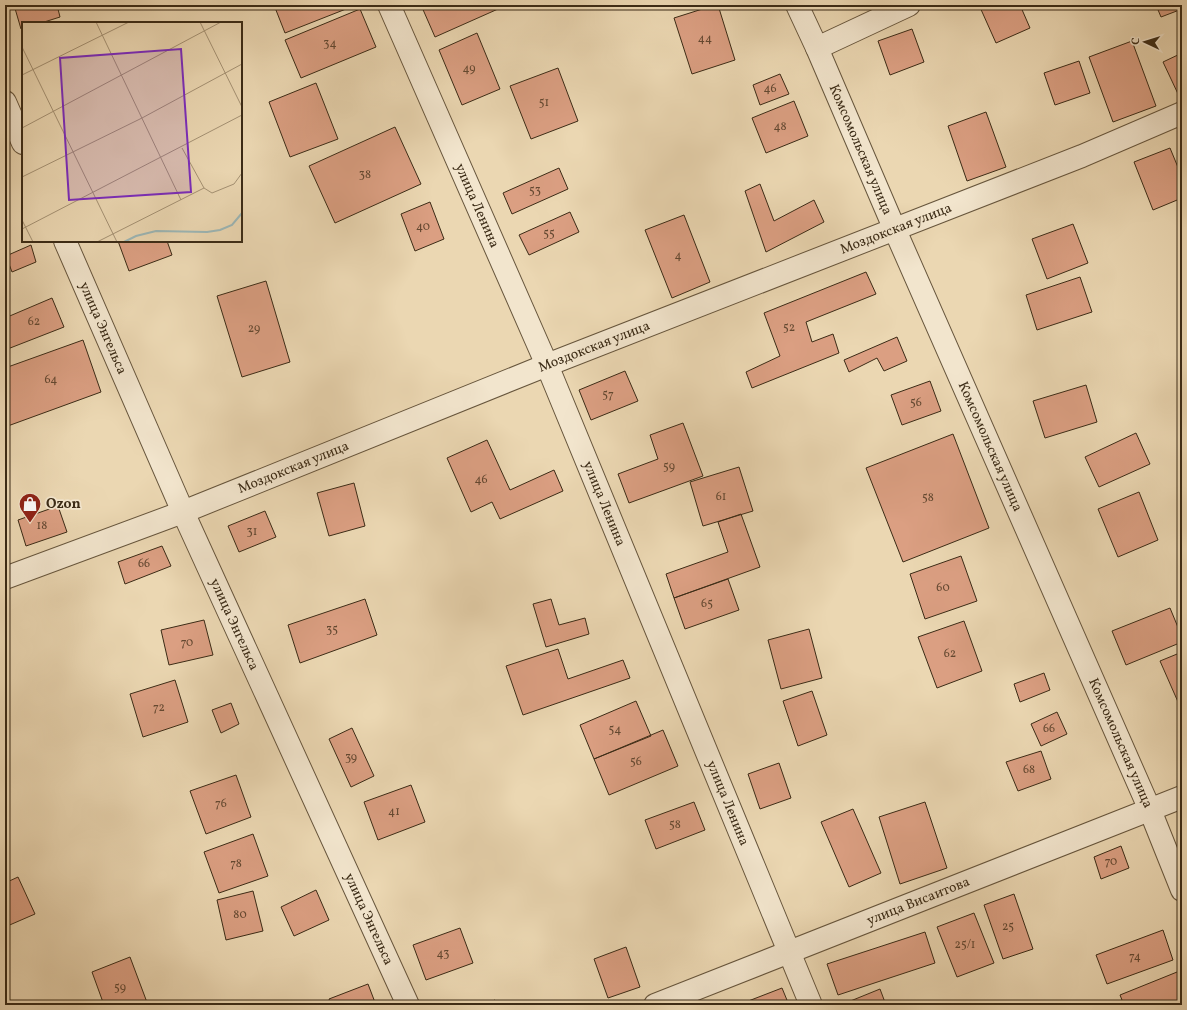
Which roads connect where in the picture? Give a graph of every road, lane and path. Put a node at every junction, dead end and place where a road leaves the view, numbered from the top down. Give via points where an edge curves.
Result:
1 (389, 5) edge
2 (797, 5) edge
3 (909, 5) edge
4 (817, 48) junction
5 (5, 102) edge
6 (1182, 113) edge
7 (22, 141) edge
8 (894, 230) junction
9 (65, 242) edge
10 (547, 365) junction
11 (183, 512) junction
12 (5, 578) edge
13 (1182, 797) edge
14 (1150, 810) junction
15 (1182, 890) edge
16 (790, 952) junction
17 (408, 1005) edge
18 (655, 1005) edge
19 (812, 1005) edge

1 - 10 street, улица Ленина
2 - 4 street, Комсомольская улица
3 - 4 street
4 - 8 street, Комсомольская улица
5 - 7 street
6 - 8 street, Моздокская улица via 1082,156
8 - 10 street, Моздокская улица
8 - 14 street, Комсомольская улица
9 - 11 street, улица Энгельса
10 - 11 street, Моздокская улица
10 - 16 street, улица Ленина
11 - 12 street, Моздокская улица
11 - 17 street, улица Энгельса
13 - 14 street, улица Висаитова
14 - 15 street, Комсомольская улица
14 - 16 street, улица Висаитова
16 - 18 street, улица Висаитова
16 - 19 street, улица Ленина

